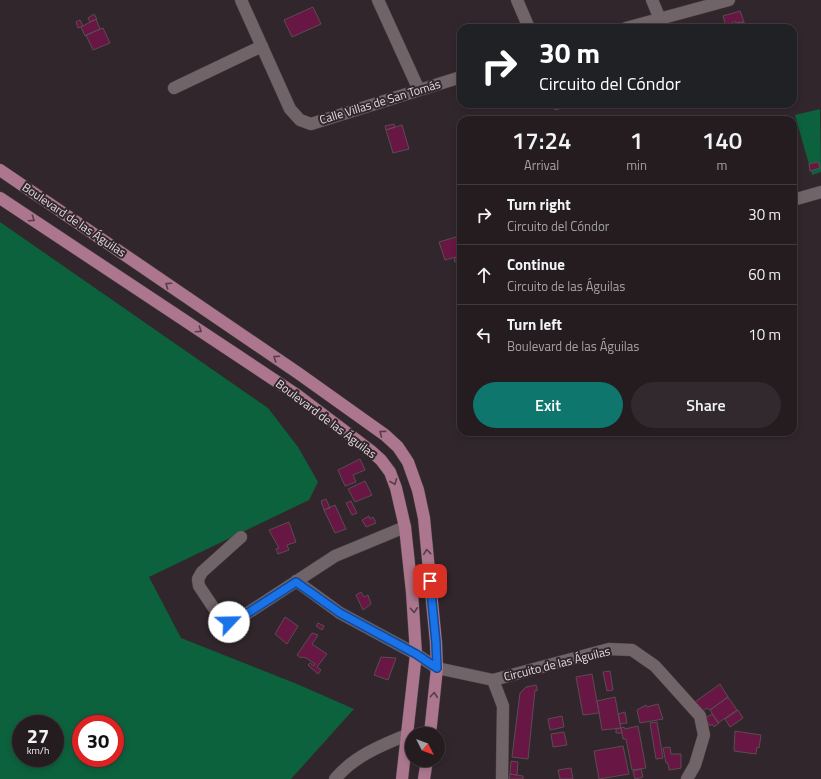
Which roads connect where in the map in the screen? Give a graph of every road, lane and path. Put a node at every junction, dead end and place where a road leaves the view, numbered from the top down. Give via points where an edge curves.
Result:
1 (241, 0) edge
2 (378, 0) edge
3 (517, 0) edge
4 (652, 0) edge
5 (729, 0) edge
6 (660, 19) junction
7 (527, 24) edge
8 (641, 24) edge
9 (262, 46) junction
10 (457, 78) edge
11 (174, 88) dead end
12 (419, 90) junction
13 (0, 170) edge
14 (821, 192) edge
15 (0, 198) edge
16 (797, 199) edge
17 (405, 527) junction
18 (241, 537) dead end
19 (296, 582) junction
20 (416, 654) junction
21 (437, 668) junction
22 (493, 680) junction
23 (409, 727) edge
24 (431, 727) edge
25 (405, 735) edge
26 (405, 756) edge
27 (426, 767) edge
28 (689, 777) edge
29 (335, 779) edge
30 (402, 779) edge
31 (424, 779) edge
32 (502, 779) edge

1 - 9 street
2 - 12 street
3 - 7 street
4 - 6 street
5 - 6 street
6 - 8 street
9 - 11 street
9 - 12 street, Calle Villas de San Tomás via 290,109 300,120 311,124
10 - 12 street, Calle Villas de San Tomás
21 -> 13 main road, Boulevard de las Águilas via 424,518 408,462 398,447 298,373
14 - 16 street
15 -> 17 main road, Boulevard de las Águilas via 297,395 371,451 390,472
17 - 19 street via 335,556
17 -> 20 main road, Boulevard de las Águilas
18 - 19 street via 202,572 198,579 199,586 221,619 229,622 237,620
19 - 20 street, Circuito de las Águilas via 340,613
20 - 21 street, Circuito de las Águilas
20 - 23 main road, Boulevard de las Águilas
21 - 22 street, Circuito de las Águilas
24 -> 21 main road, Boulevard de las Águilas
22 - 28 street, Circuito de las Águilas via 609,649 632,650 655,666 700,716 704,735
22 - 32 street, Circuito de las Águilas via 503,706
25 - 29 street via 368,752
26 - 30 main road, Boulevard de las Águilas
27 - 31 main road

